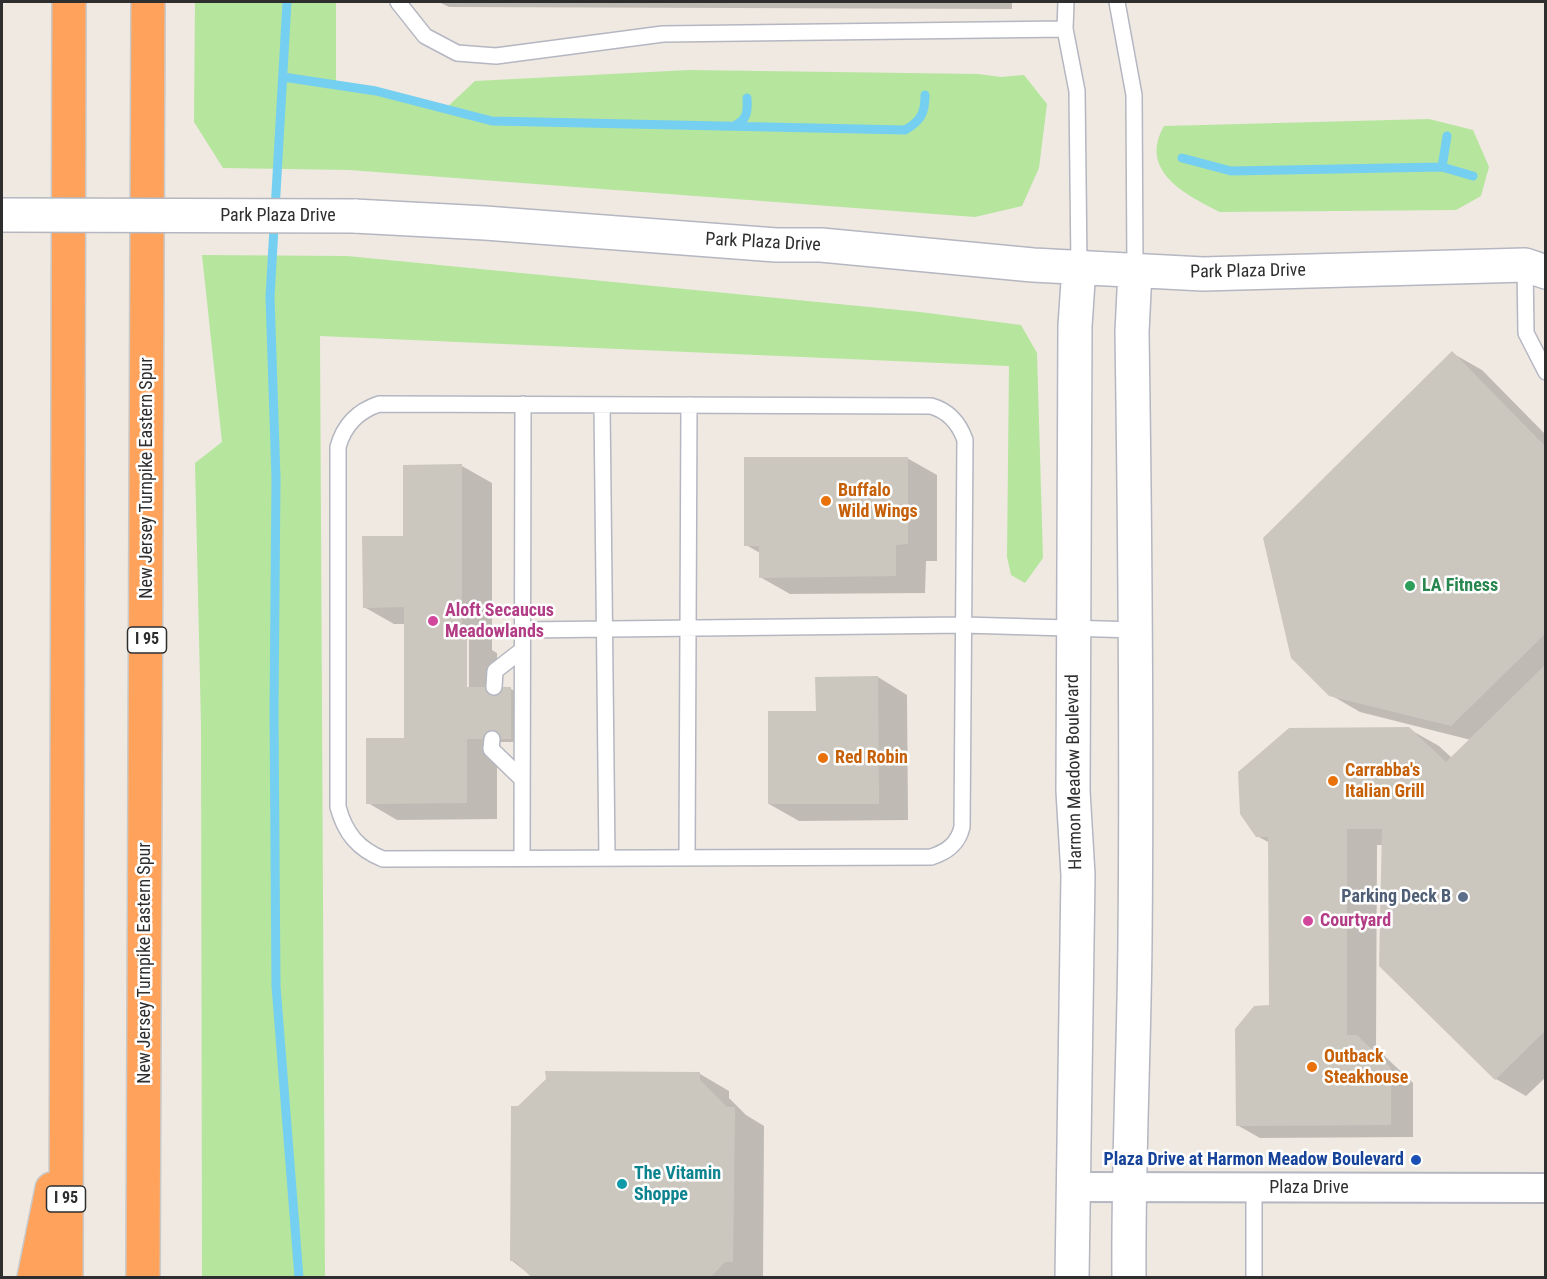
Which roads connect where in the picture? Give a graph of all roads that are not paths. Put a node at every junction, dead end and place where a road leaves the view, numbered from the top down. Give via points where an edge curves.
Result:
1 (69, 2) edge
2 (148, 2) edge
3 (398, 2) edge
4 (1066, 2) edge
5 (1117, 2) edge
6 (1065, 29) junction
7 (2, 215) edge
8 (1539, 263) edge
9 (1079, 267) junction
10 (1135, 271) junction
11 (1545, 372) edge
12 (523, 405) junction
13 (602, 405) junction
14 (688, 405) junction
15 (964, 625) junction
16 (688, 628) junction
17 (605, 629) junction
18 (1073, 629) junction
19 (522, 630) junction
20 (1136, 630) junction
21 (522, 650) junction
22 (494, 687) dead end
23 (492, 739) dead end
24 (522, 779) junction
25 (522, 858) junction
26 (607, 858) junction
27 (687, 858) junction
28 (66, 1120) junction
29 (1072, 1187) junction
30 (1129, 1187) junction
31 (1254, 1188) junction
32 (1545, 1188) edge
33 (34, 1278) edge
34 (66, 1278) edge
35 (143, 1278) edge
36 (1072, 1278) edge
37 (1130, 1278) edge
38 (1254, 1278) edge

1 - 28 highway, I 95
2 - 35 highway, New Jersey Turnpike Eastern Spur / I 95
3 - 6 lane via 425,36 458,53 496,56 663,34
4 - 6 lane
5 - 10 lane via 1134,95
6 - 9 lane via 1077,91
7 - 9 street, Park Plaza Drive, bridge via 354,216
8 - 10 street, Park Plaza Drive via 1203,274
8 - 11 lane via 1526,333
9 - 10 street, Park Plaza Drive
9 - 18 street, Harmon Meadow Boulevard via 1075,326
10 - 20 street via 1132,332
12 - 13 lane
12 - 19 lane
12 - 25 lane via 379,404 367,408 342,434 338,493 338,807 348,831 363,850 383,859
13 - 14 lane
13 - 17 lane
14 - 15 lane via 931,406 948,414 962,429 965,440
14 - 16 lane
15 - 16 lane
15 - 18 lane
15 - 27 lane via 962,827 953,846 931,857
16 - 17 lane
16 - 27 lane
17 - 19 lane
17 - 26 lane
18 - 20 lane
18 - 29 street, Harmon Meadow Boulevard via 1073,791 1078,875
19 - 21 lane
20 - 30 street via 1134,1053
21 - 22 lane via 495,671
21 - 24 lane
23 - 24 lane via 492,749
24 - 25 lane
25 - 26 lane
26 - 27 lane
28 - 33 highway
28 - 34 highway, I 95
29 - 30 street, Plaza Drive
29 - 36 street, Harmon Meadow Boulevard
30 - 31 street, Plaza Drive
30 - 37 street
31 - 32 street, Plaza Drive
31 - 38 lane

